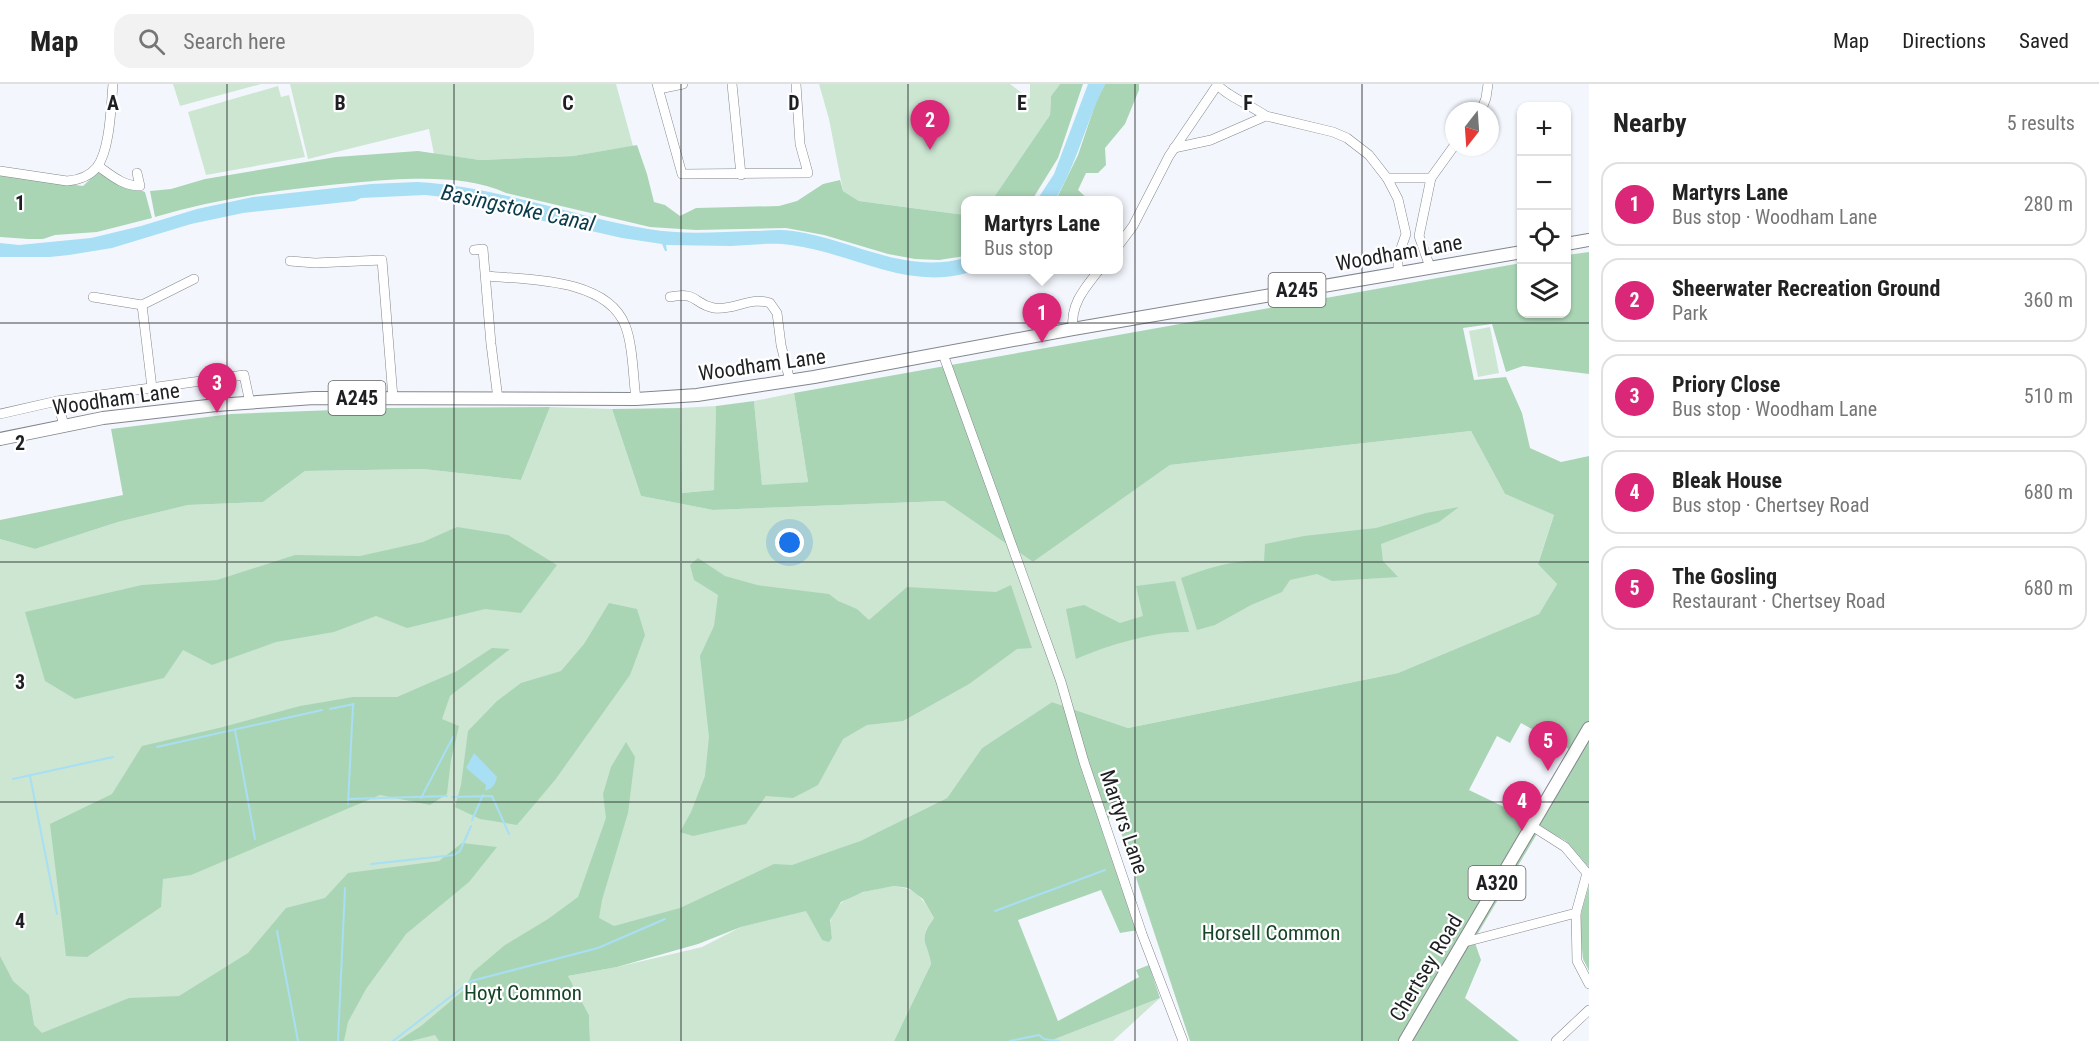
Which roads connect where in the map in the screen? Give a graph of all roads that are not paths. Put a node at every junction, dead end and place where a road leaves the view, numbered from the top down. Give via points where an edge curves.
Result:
1 (113, 84) edge
2 (683, 84) edge
3 (732, 84) edge
4 (796, 84) edge
5 (1488, 84) edge
6 (1218, 85) edge
7 (658, 87) edge
8 (1484, 102) edge
9 (1266, 116) junction
10 (1174, 148) junction
11 (1447, 156) edge
12 (98, 166) junction
13 (0, 171) edge
14 (137, 173) dead end
15 (741, 175) junction
16 (1387, 178) junction
17 (1431, 178) junction
18 (1419, 236) junction
19 (1406, 237) junction
20 (1589, 240) edge
21 (1123, 241) edge
22 (1571, 243) edge
23 (474, 250) dead end
24 (1517, 253) edge
25 (290, 261) dead end
26 (1430, 267) junction
27 (1398, 273) junction
28 (1096, 274) edge
29 (487, 276) junction
30 (194, 279) dead end
31 (93, 297) dead end
32 (670, 297) dead end
33 (142, 305) junction
34 (1073, 329) junction
35 (937, 355) junction
36 (790, 381) junction
37 (152, 388) junction
38 (393, 398) junction
39 (498, 399) junction
40 (636, 399) junction
41 (57, 401) junction
42 (250, 403) junction
43 (0, 414) edge
44 (64, 425) junction
45 (0, 439) edge
46 (1589, 728) edge
47 (1532, 826) junction
48 (1576, 913) junction
49 (1465, 942) junction
50 (1589, 984) edge
51 (1589, 1010) edge
52 (1183, 1041) edge
53 (1405, 1041) edge
54 (1556, 1041) edge

1 - 12 street
2 - 7 street
3 - 15 street
4 - 15 street via 800,144 807,173
5 - 8 street
6 - 9 street
6 - 10 street
7 - 15 street via 682,174
9 - 10 street via 1211,140
9 - 16 street via 1343,136 1369,156
10 - 21 street
11 - 17 street
12 - 13 street via 83,178 67,181
12 - 14 street via 123,183 140,186
16 - 17 street
16 - 19 street via 1398,199
17 - 18 street
18 - 19 street
18 - 26 street
19 - 27 street via 1398,257
20 - 22 main road
23 - 29 street via 483,249
24 - 26 main road, Woodham Lane / A245
25 - 38 street via 382,260
26 - 27 main road, Woodham Lane / A245
27 - 34 main road, Woodham Lane / A245
28 - 34 street via 1077,299
29 - 39 street
29 - 40 street via 554,283 594,293 608,302 628,334
30 - 33 street
31 - 33 street
32 - 36 street via 684,294 714,308 755,300 770,303 777,313 780,345
33 - 37 street
34 - 35 main road, Woodham Lane / A245
35 - 36 main road, Woodham Lane / A245
35 - 52 street, Martyrs Lane via 952,376 1061,682 1142,934
36 - 40 main road, Woodham Lane / A245 via 698,395
37 - 41 street
37 - 42 street via 244,375
38 - 39 main road, Woodham Lane / A245
38 - 42 main road, Woodham Lane / A245
39 - 40 main road, Woodham Lane / A245
41 - 43 street
41 - 44 street
42 - 44 main road, Woodham Lane / A245
44 - 45 main road, Woodham Lane / A245
46 - 47 main road, Chertsey Road / A320
47 - 48 street via 1565,848 1587,873
47 - 49 main road, Chertsey Road / A320
48 - 49 street
48 - 50 street via 1577,961
49 - 53 main road, Chertsey Road / A320
51 - 54 street

